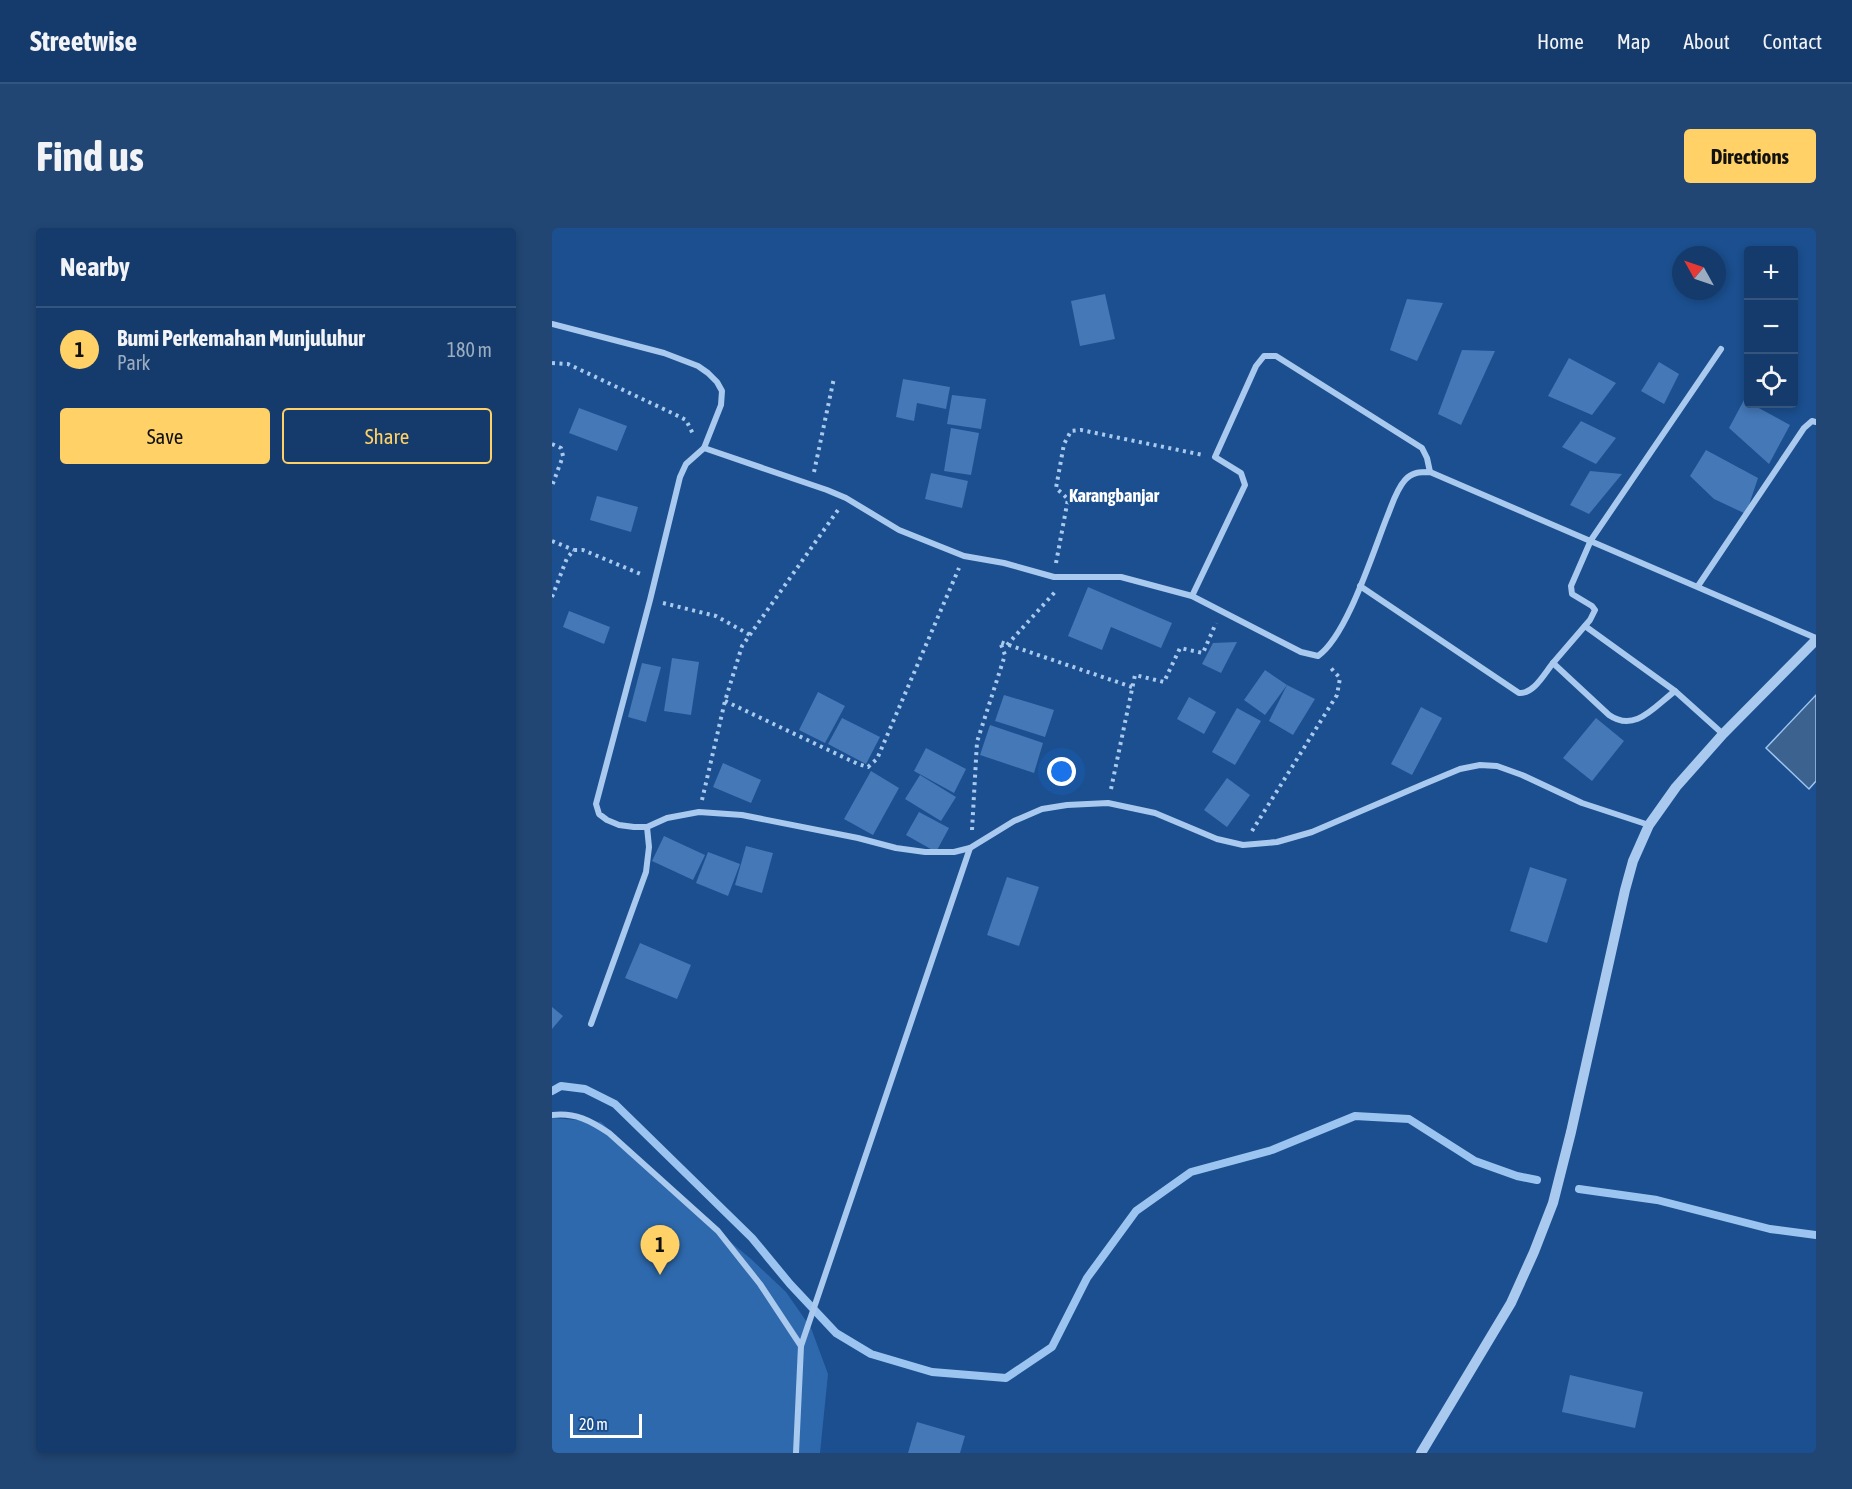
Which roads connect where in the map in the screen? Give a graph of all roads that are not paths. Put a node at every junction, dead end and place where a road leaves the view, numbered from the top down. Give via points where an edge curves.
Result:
1 (552, 324) edge
2 (1721, 349) dead end
3 (1816, 422) edge
4 (704, 448) junction
5 (1430, 472) junction
6 (1591, 540) junction
7 (1360, 586) junction
8 (1698, 586) junction
9 (1192, 596) junction
10 (1585, 627) junction
11 (1816, 639) edge
12 (1553, 663) junction
13 (1675, 691) junction
14 (1723, 734) junction
15 (1649, 825) junction
16 (647, 827) junction
17 (970, 848) junction
18 (591, 1024) dead end
19 (552, 1115) edge
20 (801, 1346) junction
21 (796, 1453) edge
22 (1421, 1453) edge

1 - 4 street via 664,353 708,373 722,391 721,405
2 - 6 street
3 - 8 street via 1803,428
4 - 9 street via 846,498 899,530 964,556 1054,577 1121,577
4 - 16 street via 686,464 680,477 596,804 607,820
5 - 6 street
5 - 7 street via 1414,473 1395,496
5 - 9 street via 1422,448 1276,356 1264,357 1256,366 1215,457 1241,473 1245,485
6 - 8 street
6 - 10 street via 1571,586 1572,594 1595,610
7 - 9 street via 1336,638 1318,656 1301,652
7 - 12 street via 1519,693 1532,688
8 - 11 street
10 - 12 street
10 - 13 street
11 - 14 street
12 - 13 street via 1609,715 1624,722 1639,720
13 - 14 street
14 - 15 street via 1676,787
15 - 17 street via 1582,803 1497,766 1480,765 1460,769 1312,832 1277,842 1243,845 1217,839 1155,813 1108,803 1042,809
15 - 22 street via 1625,890 1553,1203 1511,1303
16 - 17 street via 699,812 742,815 925,852
16 - 18 street via 650,847 646,872
17 - 20 street
19 - 20 street via 576,1115 591,1120 718,1231 760,1284
20 - 21 street

